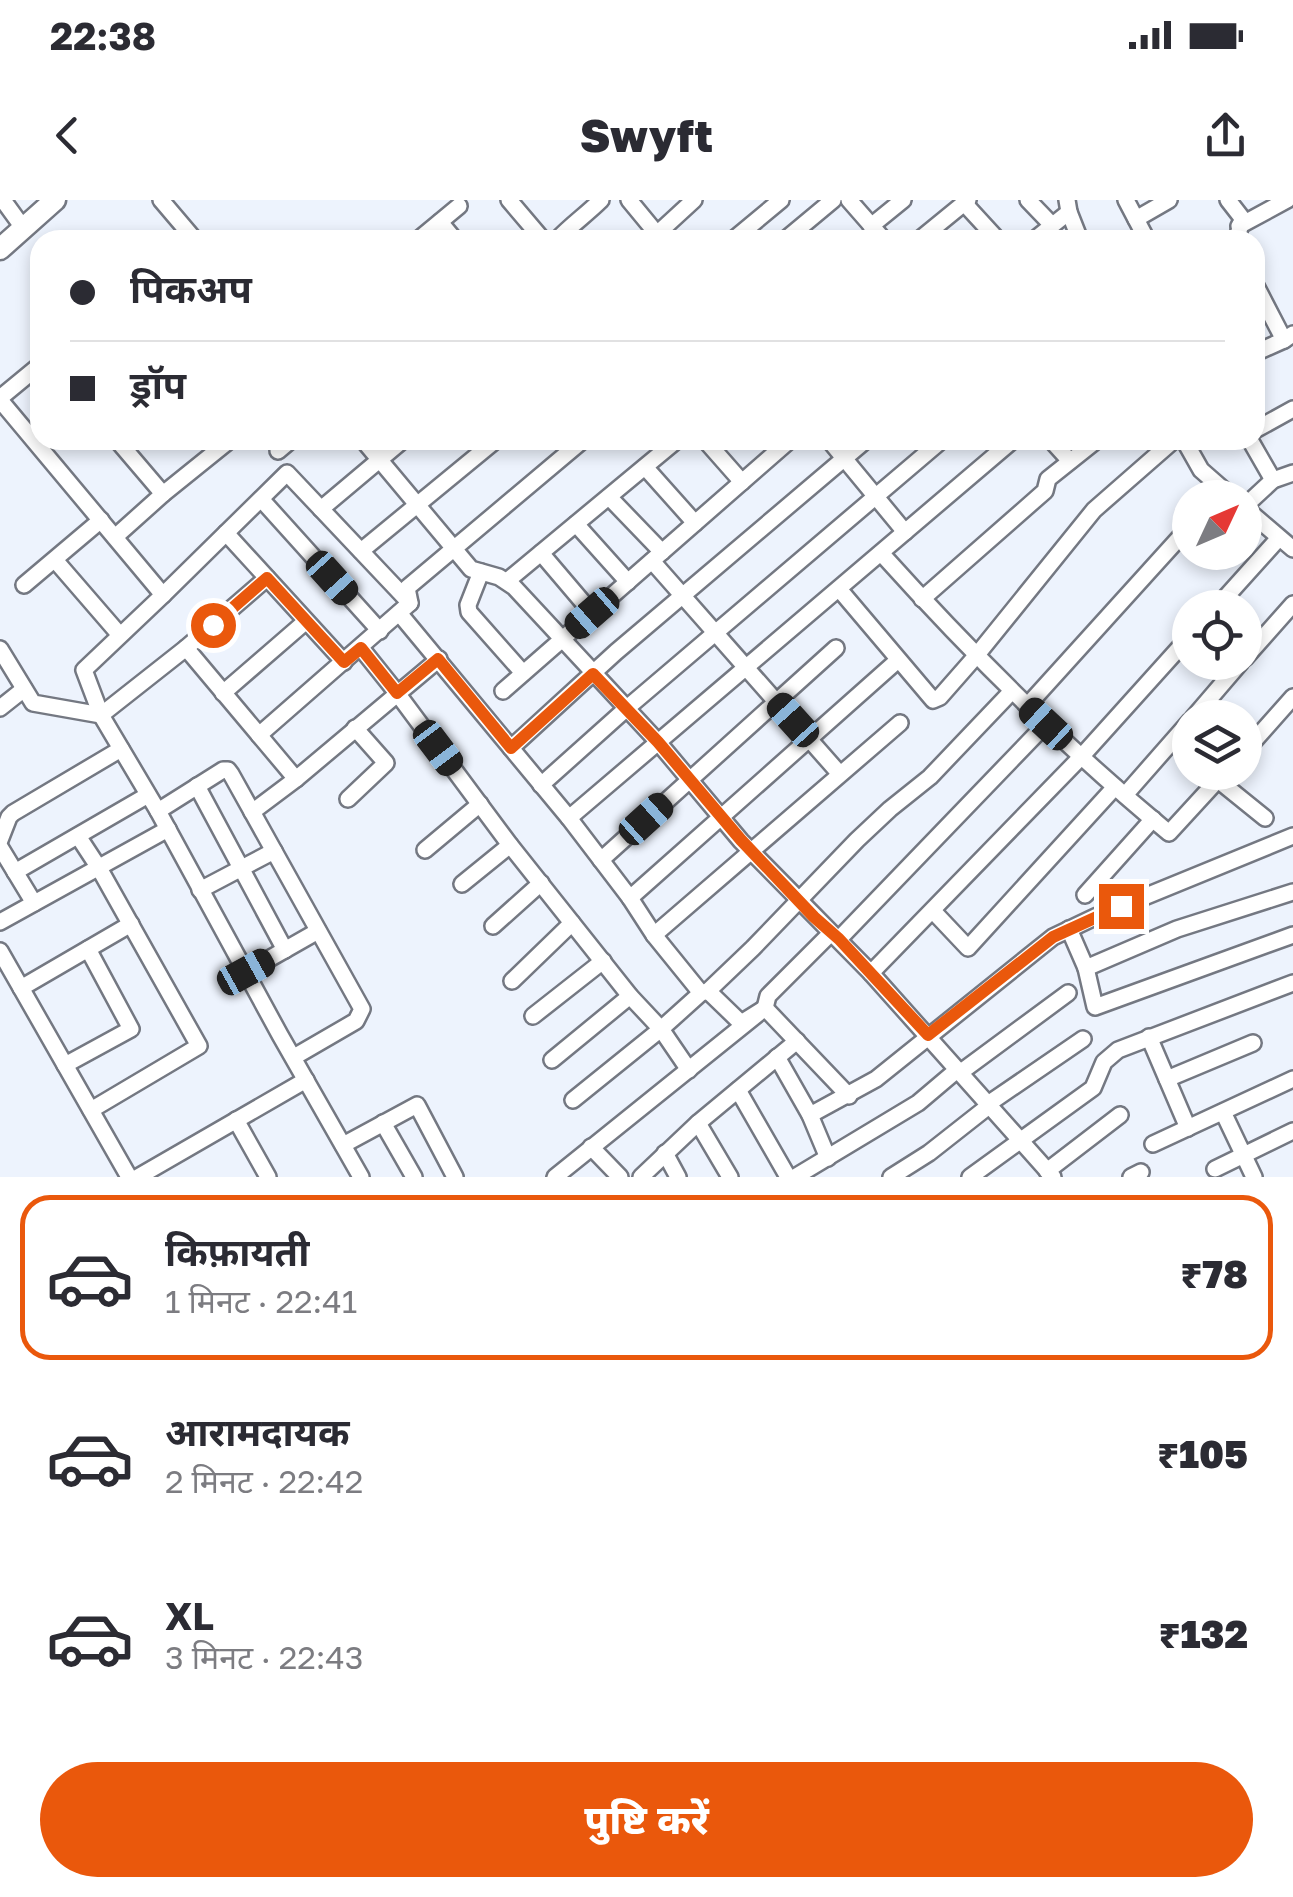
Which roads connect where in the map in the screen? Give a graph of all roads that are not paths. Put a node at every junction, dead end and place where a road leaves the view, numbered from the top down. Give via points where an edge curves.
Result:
1 (3, 200) edge
2 (55, 200) edge
3 (161, 200) edge
4 (532, 200) edge
5 (601, 200) edge
6 (629, 200) edge
7 (694, 200) edge
8 (781, 200) edge
9 (833, 200) edge
10 (849, 200) edge
11 (903, 200) edge
12 (1028, 200) edge
13 (1126, 200) edge
14 (1170, 200) edge
15 (1228, 200) edge
16 (1287, 200) edge
17 (966, 202) edge
18 (459, 206) dead end
19 (514, 206) edge
20 (1068, 206) edge
21 (1293, 212) edge
22 (1136, 218) junction
23 (440, 222) junction
24 (1052, 225) junction
25 (871, 226) junction
26 (24, 229) junction
27 (185, 230) edge
28 (430, 230) edge
29 (446, 230) edge
30 (534, 230) edge
31 (566, 230) edge
32 (651, 230) edge
33 (662, 230) edge
34 (745, 230) edge
35 (797, 230) edge
36 (875, 230) edge
37 (937, 230) edge
38 (990, 230) edge
39 (1046, 230) edge
40 (1076, 230) edge
41 (1142, 230) edge
42 (1237, 230) edge
43 (1242, 230) edge
44 (0, 249) edge
45 (1265, 300) edge
46 (1289, 337) edge
47 (1265, 348) edge
48 (30, 374) edge
49 (0, 399) edge
50 (1293, 409) edge
51 (1265, 424) edge
52 (30, 435) edge
53 (43, 450) edge
54 (132, 450) edge
55 (218, 450) edge
56 (371, 450) edge
57 (391, 450) edge
58 (484, 450) edge
59 (571, 450) edge
60 (665, 450) edge
61 (714, 450) edge
62 (767, 450) edge
63 (837, 450) edge
64 (854, 450) edge
65 (930, 450) edge
66 (1002, 450) edge
67 (1060, 450) edge
68 (1085, 450) edge
69 (1163, 450) edge
70 (1190, 450) edge
71 (1256, 450) edge
72 (844, 459) junction
73 (379, 460) junction
74 (1070, 462) junction
75 (644, 467) junction
76 (1293, 472) edge
77 (1210, 480) edge
78 (1273, 480) junction
79 (742, 482) junction
80 (1262, 491) edge
81 (163, 494) junction
82 (875, 496) junction
83 (608, 497) junction
84 (260, 499) junction
85 (418, 506) junction
86 (321, 509) junction
87 (101, 520) junction
88 (696, 522) junction
89 (1262, 522) edge
90 (576, 524) junction
91 (906, 532) junction
92 (226, 533) junction
93 (115, 537) junction
94 (1279, 538) junction
95 (1172, 546) edge
96 (454, 549) junction
97 (1293, 549) edge
98 (360, 551) junction
99 (541, 553) junction
100 (881, 553) junction
101 (657, 556) junction
102 (55, 560) junction
103 (481, 572) junction
104 (267, 578) junction
105 (507, 581) junction
106 (628, 582) junction
107 (24, 584) dead end
108 (839, 588) junction
109 (1232, 590) edge
110 (163, 596) junction
111 (683, 596) junction
112 (922, 599) junction
113 (1293, 604) edge
114 (405, 608) junction
115 (592, 613) junction
116 (305, 622) junction
117 (380, 631) junction
118 (716, 633) junction
119 (120, 634) junction
120 (562, 639) junction
121 (1262, 639) edge
122 (0, 648) edge
123 (186, 648) junction
124 (361, 648) junction
125 (836, 648) dead end
126 (976, 656) junction
127 (1172, 656) edge
128 (438, 659) junction
129 (898, 660) junction
130 (344, 662) junction
131 (746, 668) junction
132 (523, 673) junction
133 (593, 674) junction
134 (1226, 680) edge
135 (24, 689) junction
136 (502, 691) dead end
137 (1012, 691) junction
138 (223, 692) junction
139 (397, 693) junction
140 (1293, 696) edge
141 (1208, 700) edge
142 (777, 703) junction
143 (1027, 706) junction
144 (0, 708) edge
145 (627, 708) junction
146 (101, 714) junction
147 (1278, 715) junction
148 (900, 722) dead end
149 (1046, 724) junction
150 (1293, 727) edge
151 (354, 728) junction
152 (1262, 732) edge
153 (259, 735) junction
154 (808, 738) junction
155 (1172, 739) edge
156 (658, 742) junction
157 (511, 748) junction
158 (121, 749) junction
159 (1081, 757) junction
160 (839, 773) junction
161 (296, 779) junction
162 (690, 779) junction
163 (197, 786) junction
164 (541, 786) junction
165 (1208, 790) edge
166 (1236, 790) edge
167 (1120, 791) junction
168 (148, 795) junction
169 (348, 798) dead end
170 (480, 804) junction
171 (158, 810) junction
172 (252, 812) junction
173 (720, 816) junction
174 (569, 818) junction
175 (1265, 818) dead end
176 (1152, 819) junction
177 (168, 830) junction
178 (78, 836) junction
179 (1293, 836) edge
180 (0, 843) edge
181 (510, 845) junction
182 (425, 850) dead end
183 (752, 850) junction
184 (274, 851) junction
185 (601, 860) junction
186 (99, 868) junction
187 (241, 869) junction
188 (15, 872) junction
189 (541, 883) junction
190 (462, 884) dead end
191 (200, 890) junction
192 (1293, 892) edge
193 (1085, 895) dead end
194 (630, 898) junction
195 (798, 901) junction
196 (34, 903) junction
197 (933, 910) junction
198 (0, 922) edge
199 (572, 923) junction
200 (131, 924) junction
201 (493, 926) dead end
202 (1069, 929) junction
203 (318, 931) junction
204 (654, 935) junction
205 (1293, 935) edge
206 (835, 936) junction
207 (88, 948) junction
208 (285, 950) junction
209 (0, 951) edge
210 (603, 961) junction
211 (1086, 968) junction
212 (246, 972) junction
213 (871, 973) junction
214 (512, 981) dead end
215 (1293, 982) edge
216 (21, 988) junction
217 (704, 992) junction
218 (1068, 993) dead end
219 (630, 996) junction
220 (764, 1008) junction
221 (533, 1016) dead end
222 (661, 1030) junction
223 (928, 1035) junction
224 (1149, 1037) junction
225 (1083, 1039) dead end
226 (797, 1041) junction
227 (1253, 1044) dead end
228 (294, 1057) junction
229 (777, 1057) junction
230 (552, 1060) dead end
231 (65, 1065) junction
232 (690, 1070) junction
233 (959, 1071) junction
234 (1167, 1079) junction
235 (1293, 1079) edge
236 (306, 1080) junction
237 (738, 1090) junction
238 (848, 1096) junction
239 (573, 1100) dead end
240 (989, 1104) junction
241 (91, 1110) junction
242 (1223, 1112) junction
243 (1120, 1114) dead end
244 (810, 1116) junction
245 (236, 1120) junction
246 (383, 1123) junction
247 (698, 1123) junction
248 (1188, 1128) junction
249 (1293, 1130) edge
250 (1021, 1141) junction
251 (1153, 1144) dead end
252 (344, 1145) junction
253 (591, 1147) junction
254 (664, 1153) junction
255 (1243, 1154) junction
256 (828, 1158) junction
257 (1214, 1168) dead end
258 (1050, 1174) edge
259 (558, 1176) edge
260 (129, 1177) edge
261 (138, 1177) edge
262 (268, 1177) edge
263 (361, 1177) edge
264 (414, 1177) edge
265 (456, 1177) edge
266 (620, 1177) edge
267 (641, 1177) edge
268 (678, 1177) edge
269 (730, 1177) edge
270 (788, 1177) edge
271 (796, 1177) edge
272 (892, 1177) edge
273 (970, 1177) edge
274 (1254, 1177) edge

1 - 26 street
2 - 26 main road
3 - 27 street
4 - 19 street
5 - 31 street
6 - 32 street
7 - 33 street
8 - 34 street
9 - 35 street
10 - 25 street
11 - 25 street
12 - 24 street
13 - 22 street
14 - 22 street
15 - 42 street via 1242,218
16 - 21 street
16 - 43 street
17 - 37 street
17 - 38 street
18 - 23 street
19 - 30 street
20 - 24 street
20 - 40 street
22 - 41 street
23 - 28 street
23 - 29 street
24 - 39 street
25 - 36 street
26 - 44 main road
45 - 46 street
46 - 47 street
48 - 49 street
49 - 52 street
50 - 51 street
53 - 87 street
54 - 81 street
55 - 81 street
56 - 73 street
57 - 73 street
58 - 85 street
59 - 96 street
60 - 75 street
61 - 79 street
62 - 79 street
63 - 72 street
64 - 72 street
65 - 82 street
66 - 91 street
67 - 74 street
68 - 74 street
69 - 126 street via 1094,510
70 - 77 street
71 - 78 street
72 - 82 street
72 - 111 street
73 - 85 street
73 - 86 street
74 - 112 street
75 - 83 street
75 - 88 street
76 - 78 street
78 - 80 street
79 - 88 street
81 - 93 street
82 - 91 street
82 - 118 street
83 - 90 street
83 - 101 street
84 - 86 street via 286,473
84 - 92 street
84 - 117 street
85 - 96 street
85 - 98 street
86 - 98 street
87 - 93 street
87 - 102 street
88 - 101 street
89 - 94 street
90 - 99 street
90 - 106 street
91 - 100 street
92 - 104 street
92 - 110 street
93 - 110 street
94 - 97 street
94 - 109 street
95 - 143 street
96 - 103 street
96 - 114 street via 407,588
98 - 114 street
99 - 105 street
99 - 115 street
100 - 108 street
100 - 112 street
101 - 106 street
101 - 111 street
102 - 107 street
102 - 119 street
103 - 105 street
103 - 132 street via 470,612
104 - 116 street
104 - 123 street
105 - 120 street
106 - 115 street
108 - 129 street
108 - 131 street
110 - 119 street
111 - 118 street
111 - 133 street
112 - 126 street
113 - 121 street
114 - 117 street
114 - 128 street
115 - 120 street
116 - 130 street
116 - 138 street
117 - 124 street
118 - 131 street
118 - 145 street
119 - 146 street via 84,670
120 - 132 street
120 - 133 street
122 - 135 street
123 - 138 street
123 - 146 street
124 - 130 street
124 - 139 street
125 - 142 street
126 - 129 street via 933,700
126 - 137 street
127 - 159 street
128 - 139 street
128 - 157 street
129 - 154 street
130 - 153 street
131 - 142 street
131 - 156 street
132 - 136 street
133 - 145 street
133 - 157 street
134 - 141 street
135 - 144 street
135 - 146 street via 33,703
137 - 143 street
137 - 195 street
138 - 153 street
139 - 151 street
139 - 170 street
140 - 147 street
142 - 154 street
142 - 162 street
143 - 149 street
145 - 156 street
145 - 164 street
146 - 158 street
147 - 150 street
147 - 152 street
148 - 160 street
149 - 159 street
149 - 206 street
151 - 161 street
151 - 169 street via 386,763
153 - 161 street
154 - 160 street
154 - 173 street
155 - 167 street
156 - 162 street
156 - 174 street
157 - 164 street
158 - 168 street
158 - 180 street via 10,816
159 - 167 street
159 - 197 street
160 - 183 street
161 - 172 street
162 - 173 street
162 - 185 street
163 - 171 street
163 - 172 street via 228,770
163 - 187 street
164 - 174 street
165 - 176 street via 1169,833
166 - 175 street
167 - 176 street
167 - 197 street via 968,948
168 - 171 street
168 - 178 street
170 - 181 street
170 - 182 street
171 - 177 street
172 - 184 street
173 - 183 street
173 - 194 street
174 - 185 street
176 - 193 street
177 - 186 street
177 - 191 street
178 - 186 street
178 - 188 street
179 - 202 street
180 - 188 street
181 - 189 street
181 - 190 street
183 - 195 street
183 - 204 street
184 - 187 street
184 - 203 street
185 - 194 street
186 - 196 street
186 - 200 street
187 - 191 street
187 - 208 street
188 - 196 street
189 - 199 street
189 - 201 street
191 - 212 street
192 - 211 street
194 - 204 street
195 - 206 street
195 - 217 street
196 - 198 street
197 - 213 street
199 - 210 street
199 - 214 street
200 - 207 street
200 - 241 street via 199,1046
202 - 211 street
202 - 223 street
203 - 208 street
203 - 228 street via 362,1010 356,1021
204 - 217 street
205 - 211 street via 1095,1007
206 - 213 street
206 - 220 street via 768,996
207 - 216 street
207 - 231 street via 132,1029
208 - 212 street
209 - 216 street
210 - 219 street
210 - 221 street
212 - 228 street
213 - 223 street
215 - 224 street
216 - 231 street
217 - 220 street via 741,1024
217 - 222 street
218 - 233 street
219 - 222 street
219 - 230 street
220 - 226 street
220 - 232 street
222 - 232 street
222 - 239 street
223 - 233 street
223 - 238 street
224 - 234 street
224 - 250 street via 1110,1056 1093,1088
225 - 240 street
226 - 229 street
226 - 238 street
227 - 234 street
228 - 236 street
229 - 237 street
229 - 244 street
231 - 241 street
232 - 253 street
233 - 240 street
233 - 256 street
234 - 248 street
235 - 242 street
236 - 245 street
236 - 252 street
237 - 247 street
237 - 270 street
238 - 244 street
240 - 250 street
240 - 272 street
241 - 260 street
242 - 248 street
242 - 255 street
243 - 258 street
244 - 256 street
245 - 261 street
245 - 262 street
246 - 252 street
246 - 264 street
246 - 265 street via 417,1105
247 - 254 street
247 - 269 street
248 - 251 street
249 - 255 street
250 - 258 street
250 - 273 street
252 - 263 street
253 - 259 street
253 - 266 street
254 - 267 street
254 - 268 street
255 - 257 street
255 - 274 street
256 - 271 street

